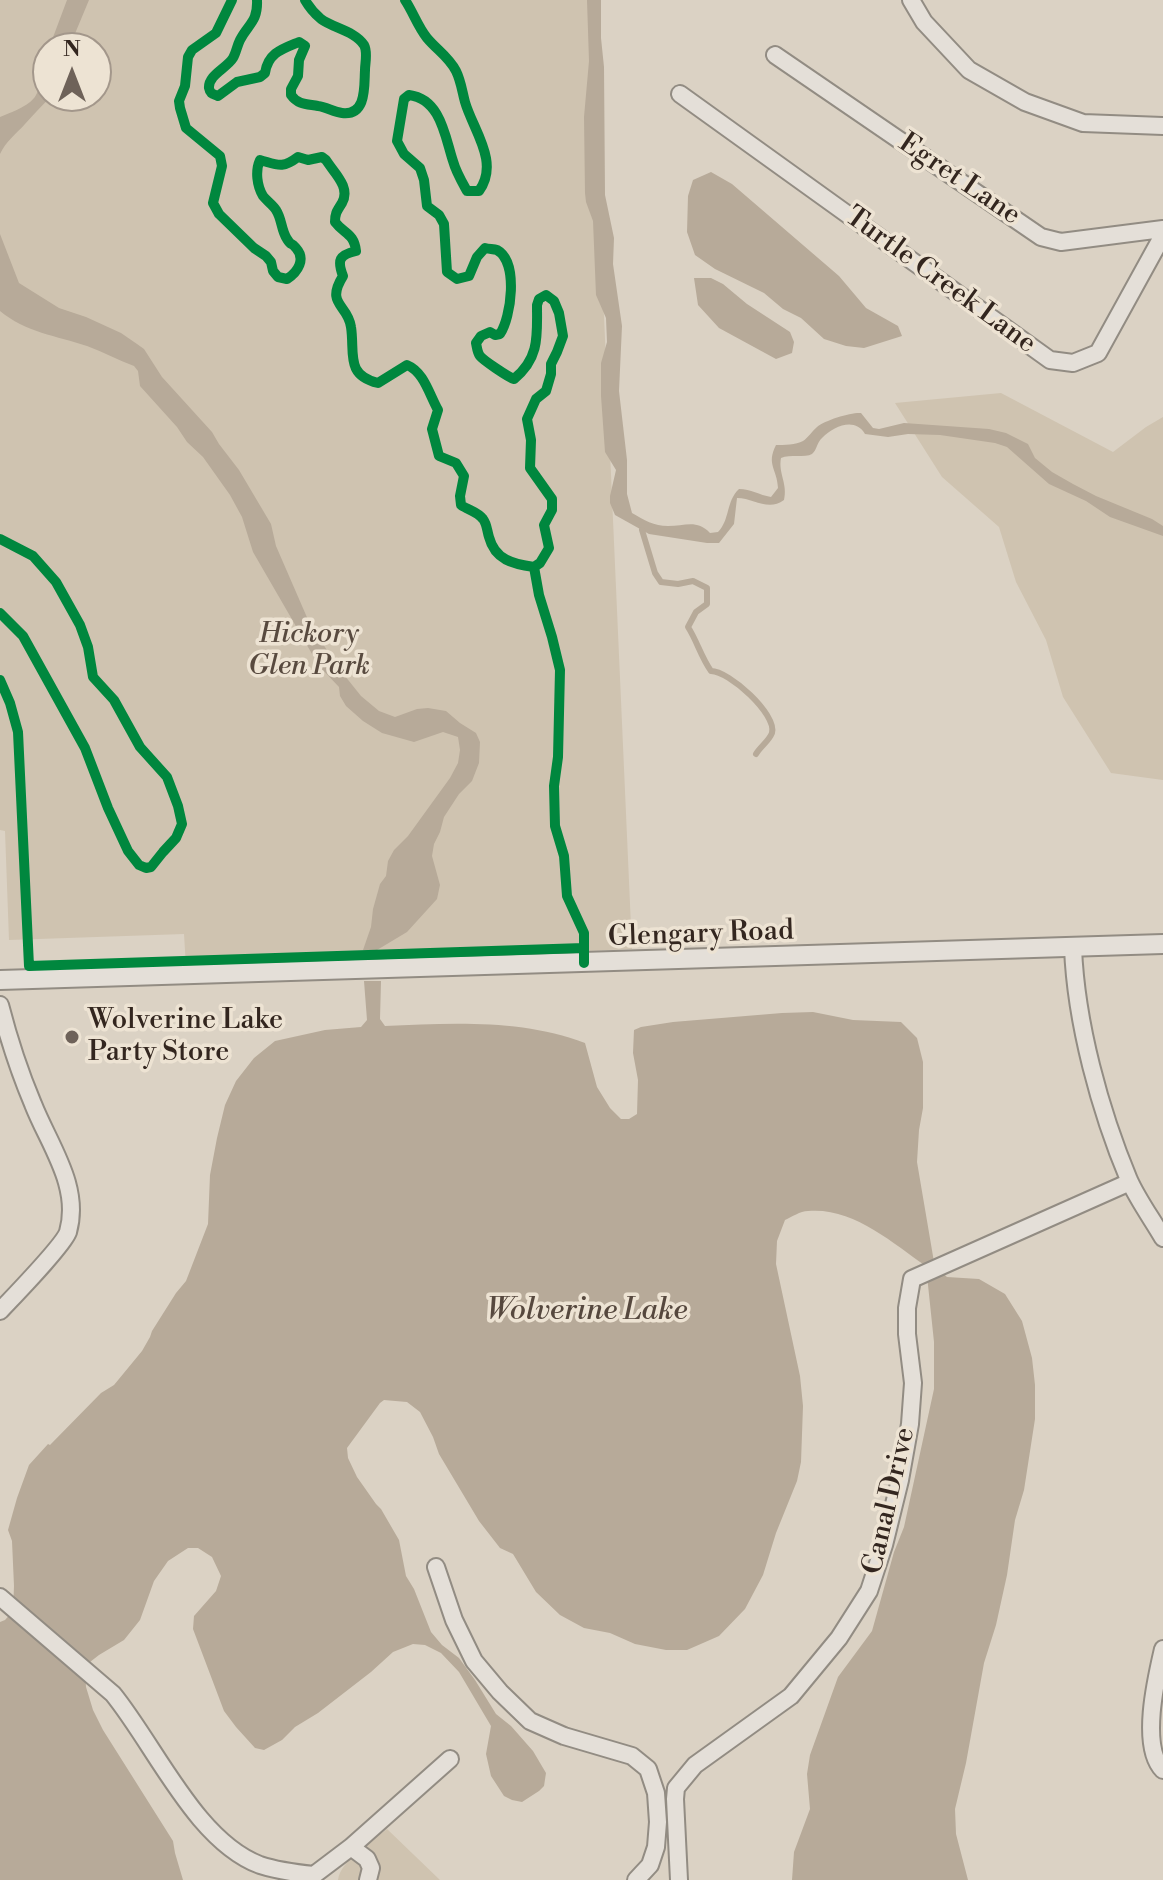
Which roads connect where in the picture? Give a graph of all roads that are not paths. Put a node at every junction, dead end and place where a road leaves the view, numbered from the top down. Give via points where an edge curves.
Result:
1 (911, 0) edge
2 (775, 55) dead end
3 (680, 94) dead end
4 (1163, 126) edge
5 (1163, 229) edge
6 (1163, 235) edge
7 (1163, 944) edge
8 (1073, 948) junction
9 (0, 980) edge
10 (0, 1005) edge
11 (1130, 1182) junction
12 (1163, 1238) edge
13 (0, 1311) edge
14 (436, 1567) dead end
15 (0, 1597) edge
16 (1163, 1649) edge
17 (450, 1759) dead end
18 (1163, 1770) edge
19 (676, 1821) junction
20 (658, 1822) junction
21 (351, 1847) junction
22 (317, 1878) edge
23 (368, 1880) edge
24 (636, 1880) edge
25 (679, 1880) edge

1 - 4 street via 924,22 969,70 1025,102 1083,123
2 - 5 street, Egret Lane via 1041,237 1061,242
3 - 6 street, Turtle Creek Lane via 1050,360 1073,363 1098,353
7 - 8 street, Glengary Road
8 - 9 street, Glengary Road
8 - 11 street via 1094,1081
10 - 13 street via 11,1049 66,1176 71,1211 67,1235
11 - 12 street
11 - 19 street, Canal Drive via 912,1279 907,1308 913,1383 910,1424 888,1532 869,1591 791,1696 695,1765 676,1788
14 - 20 street via 474,1661 500,1692 530,1721 641,1761 653,1780
15 - 22 street via 113,1694 198,1817 225,1845 257,1864
16 - 18 street via 1150,1737
17 - 21 street
19 - 20 street
19 - 25 street, Canal Drive
20 - 24 street via 650,1865
21 - 22 street
21 - 23 street via 367,1859

